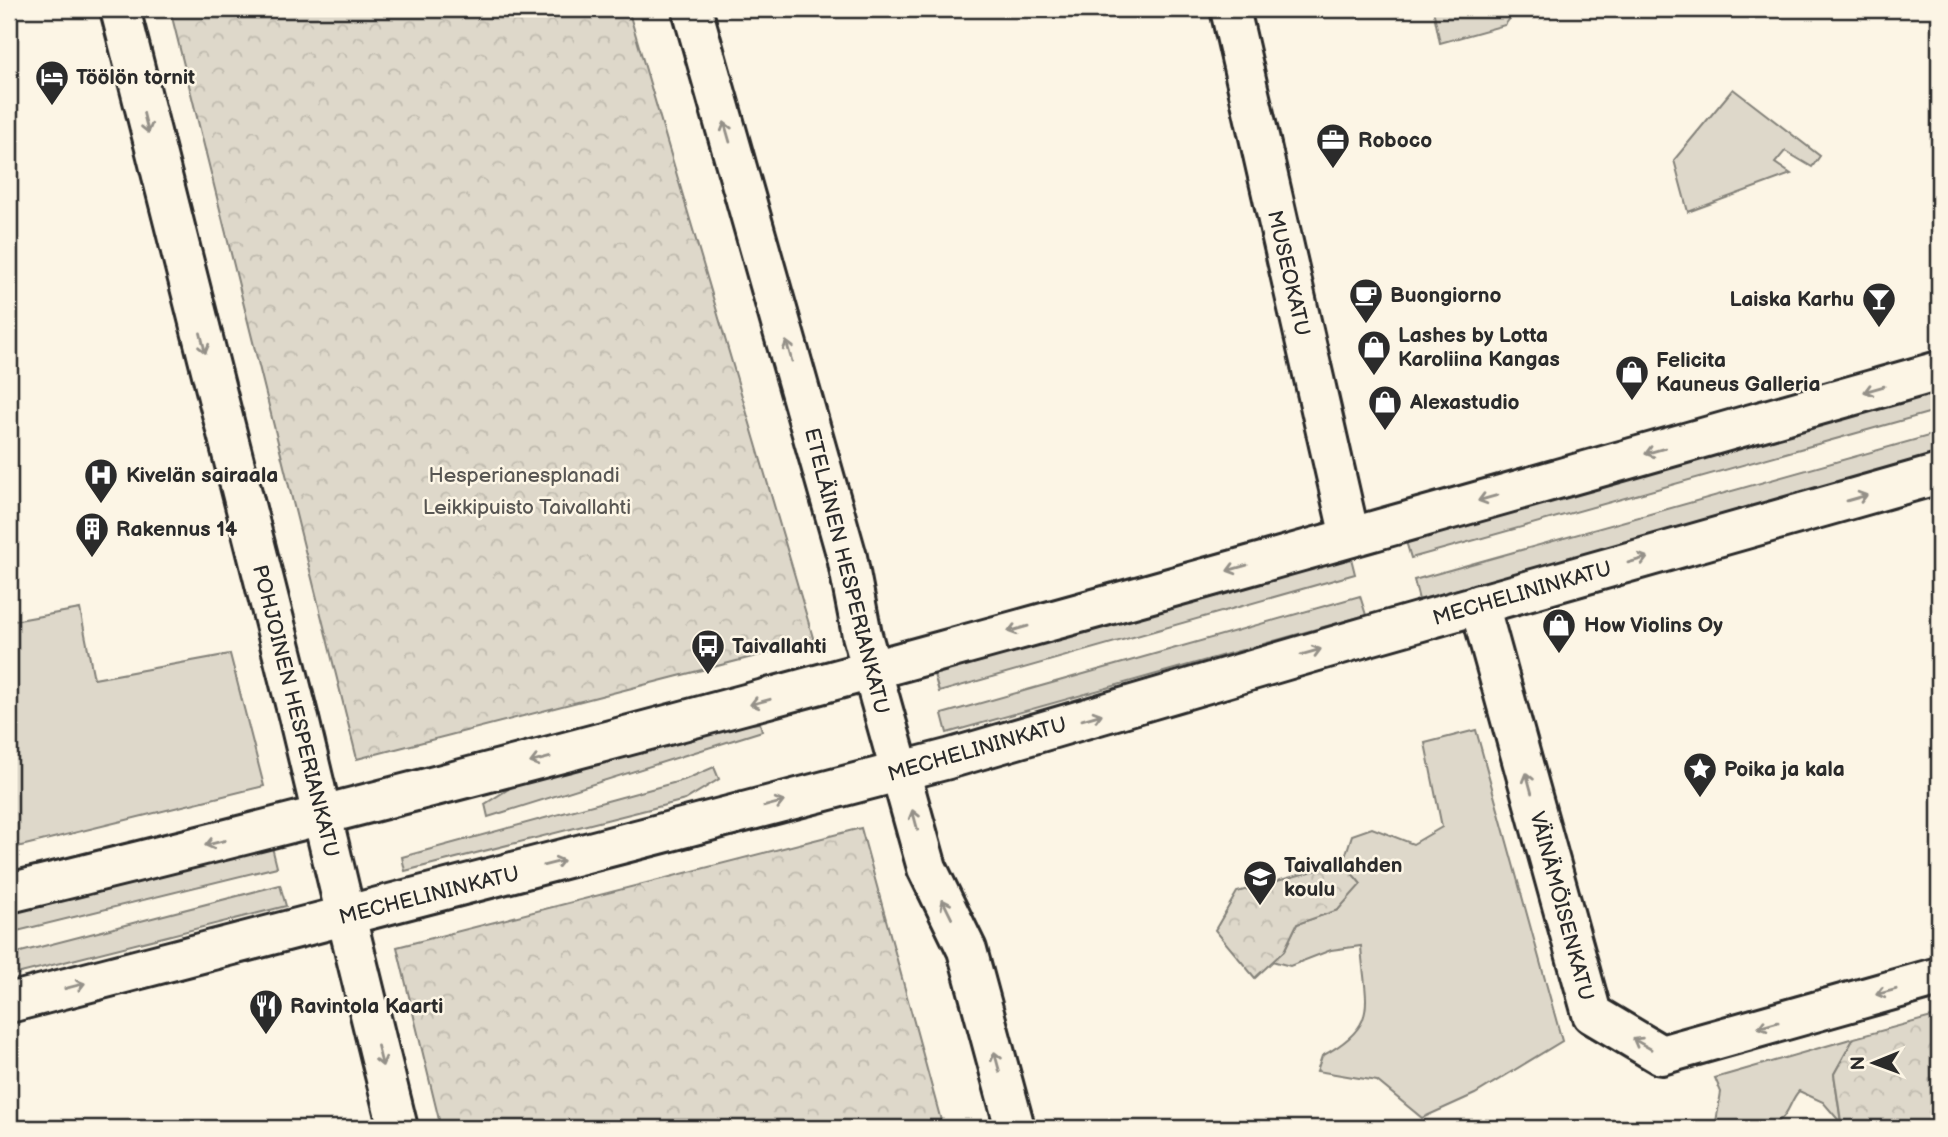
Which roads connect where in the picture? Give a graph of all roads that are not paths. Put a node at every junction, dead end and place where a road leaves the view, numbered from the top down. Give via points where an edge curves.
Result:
1 (120, 9) edge
2 (692, 9) edge
3 (1230, 9) edge
4 (1939, 371) edge
5 (1939, 474) edge
6 (1350, 537) junction
7 (1479, 604) junction
8 (872, 671) junction
9 (900, 771) junction
10 (322, 817) junction
11 (9, 893) edge
12 (346, 916) junction
13 (1939, 977) edge
14 (9, 1003) edge
15 (398, 1128) edge
16 (1015, 1128) edge

1 -> 10 main road, POHJOINEN HESPERIANKATU
8 -> 2 main road, ETELÄINEN HESPERIANKATU via 846,557
3 - 6 main road, MUSEOKATU
4 -> 6 main road
7 -> 5 main road, MECHELININKATU
6 -> 8 main road
9 -> 7 main road, MECHELININKATU
13 -> 7 main road, VÄINÄMÖISENKATU via 1661,1055 1592,1014
8 - 9 main road, ETELÄINEN HESPERIANKATU
8 -> 10 main road
12 -> 9 main road, MECHELININKATU
16 -> 9 main road, ETELÄINEN HESPERIANKATU via 967,950 928,868
10 -> 11 main road
10 - 12 main road, POHJOINEN HESPERIANKATU
14 -> 12 main road, MECHELININKATU
12 -> 15 main road, POHJOINEN HESPERIANKATU

